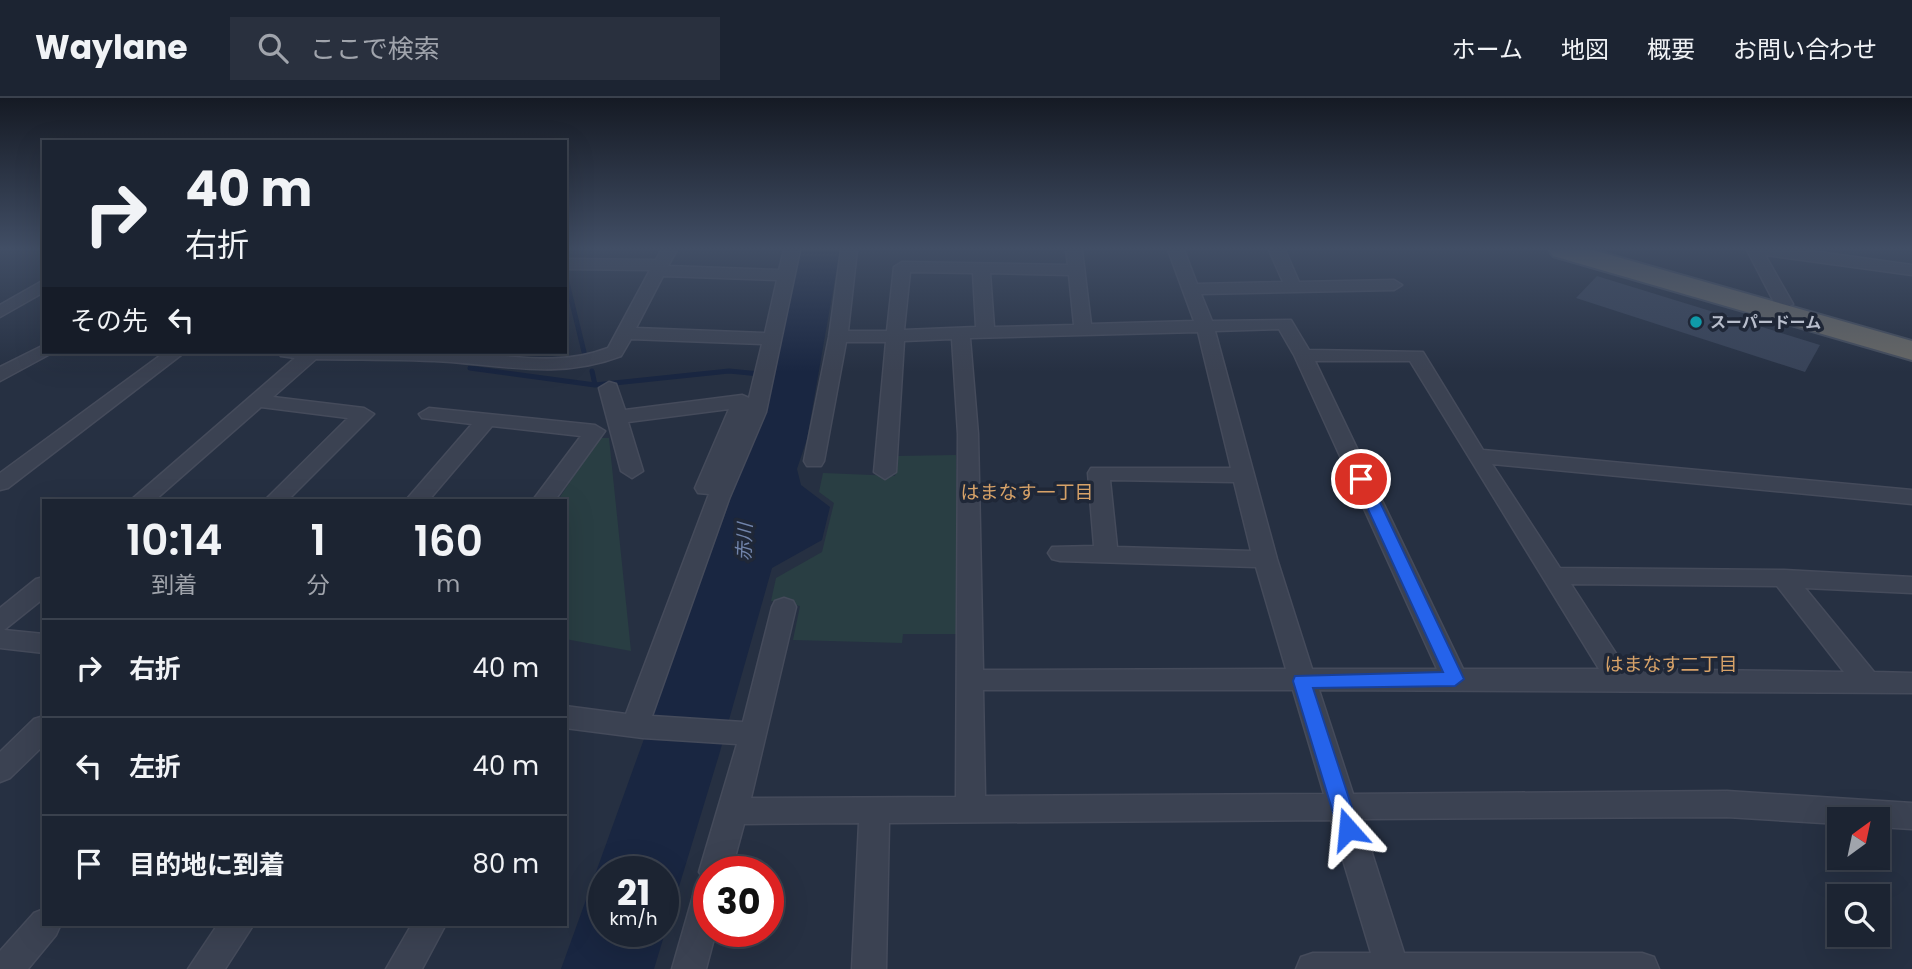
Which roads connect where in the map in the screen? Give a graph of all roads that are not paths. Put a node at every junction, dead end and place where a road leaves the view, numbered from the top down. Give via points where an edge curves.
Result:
1 (35, 291) edge
2 (647, 291) edge
3 (784, 291) edge
4 (844, 291) edge
5 (900, 291) edge
6 (982, 291) edge
7 (1078, 291) edge
8 (1192, 291) edge
9 (1703, 291) edge
10 (1738, 291) edge
11 (1777, 291) edge
12 (16, 303) junction
13 (42, 304) edge
14 (1784, 304) junction
15 (0, 312) edge
16 (1205, 327) junction
17 (1083, 329) junction
18 (985, 332) junction
19 (624, 333) junction
20 (961, 333) junction
21 (895, 336) junction
22 (838, 337) junction
23 (1912, 337) edge
24 (774, 339) junction
25 (42, 351) edge
26 (1912, 351) edge
27 (173, 354) edge
28 (311, 354) edge
29 (378, 354) edge
30 (1303, 355) junction
31 (521, 358) edge
32 (0, 374) edge
33 (609, 388) dead end
34 (258, 401) junction
35 (429, 414) dead end
36 (617, 417) junction
37 (487, 420) junction
38 (1476, 456) junction
39 (814, 461) dead end
40 (632, 471) dead end
41 (885, 472) dead end
42 (1241, 475) junction
43 (0, 483) edge
44 (1912, 497) edge
45 (143, 499) edge
46 (276, 499) edge
47 (418, 499) edge
48 (545, 499) edge
49 (718, 499) junction
50 (1060, 553) dead end
51 (1106, 554) junction
52 (1265, 559) junction
53 (1552, 576) junction
54 (1784, 578) junction
55 (1912, 585) edge
56 (42, 587) edge
57 (784, 607) dead end
58 (0, 622) edge
59 (0, 639) edge
60 (42, 644) edge
61 (1455, 679) junction
62 (1619, 679) junction
63 (969, 680) junction
64 (1302, 681) junction
65 (1866, 681) junction
66 (1912, 683) edge
67 (567, 717) edge
68 (639, 726) junction
69 (42, 729) edge
70 (743, 733) junction
71 (0, 770) edge
72 (1341, 806) junction
73 (971, 808) junction
74 (732, 811) junction
75 (874, 812) junction
76 (1912, 816) edge
77 (719, 856) edge
78 (44, 926) edge
79 (237, 926) edge
80 (429, 926) edge
81 (695, 947) edge
82 (1393, 968) edge
83 (6, 969) edge
84 (205, 969) edge
85 (403, 969) edge
86 (689, 969) edge
87 (869, 969) edge
88 (1313, 969) edge
89 (1642, 969) edge

1 - 12 street
2 - 19 street
3 - 24 street
4 - 22 street
5 - 21 street
6 - 18 street
7 - 17 street
8 - 16 street
9 - 26 highway
10 - 14 highway
11 - 14 street
12 - 13 street
12 - 15 street
14 - 23 highway
16 - 17 street
16 - 30 street via 1285,324
16 - 42 street
17 - 18 street
18 - 20 street
19 - 24 street
19 - 31 street via 615,352 601,359 558,366
20 - 21 street
20 - 63 street via 968,434
21 - 22 street
21 - 41 street
22 - 39 street
24 - 49 street via 756,412
25 - 32 street
27 - 43 street
28 - 34 street
29 - 31 street
30 - 38 street via 1416,356
30 - 61 street
33 - 36 street
34 - 45 street
34 - 46 street via 364,414
35 - 37 street
36 - 40 street
36 - 49 street via 742,401 702,498
37 - 47 street
37 - 48 street via 595,431
38 - 44 street
38 - 53 street
42 - 51 street via 1099,472
42 - 52 street
49 - 68 street
50 - 51 street
51 - 52 street
52 - 64 street
53 - 54 street
53 - 62 street
54 - 55 street
54 - 65 street
56 - 58 street
57 - 70 street
59 - 60 street
61 - 62 street
61 - 64 street
62 - 65 street
63 - 64 street
63 - 73 street
64 - 72 street
65 - 66 street
67 - 68 street
68 - 70 street
69 - 71 street
70 - 74 street
72 - 73 street
72 - 76 street via 1727,804
72 - 82 street
73 - 75 street
74 - 75 street
74 - 77 street
75 - 87 street
78 - 83 street
79 - 84 street
80 - 85 street
81 - 86 street
82 - 88 street
82 - 89 street

